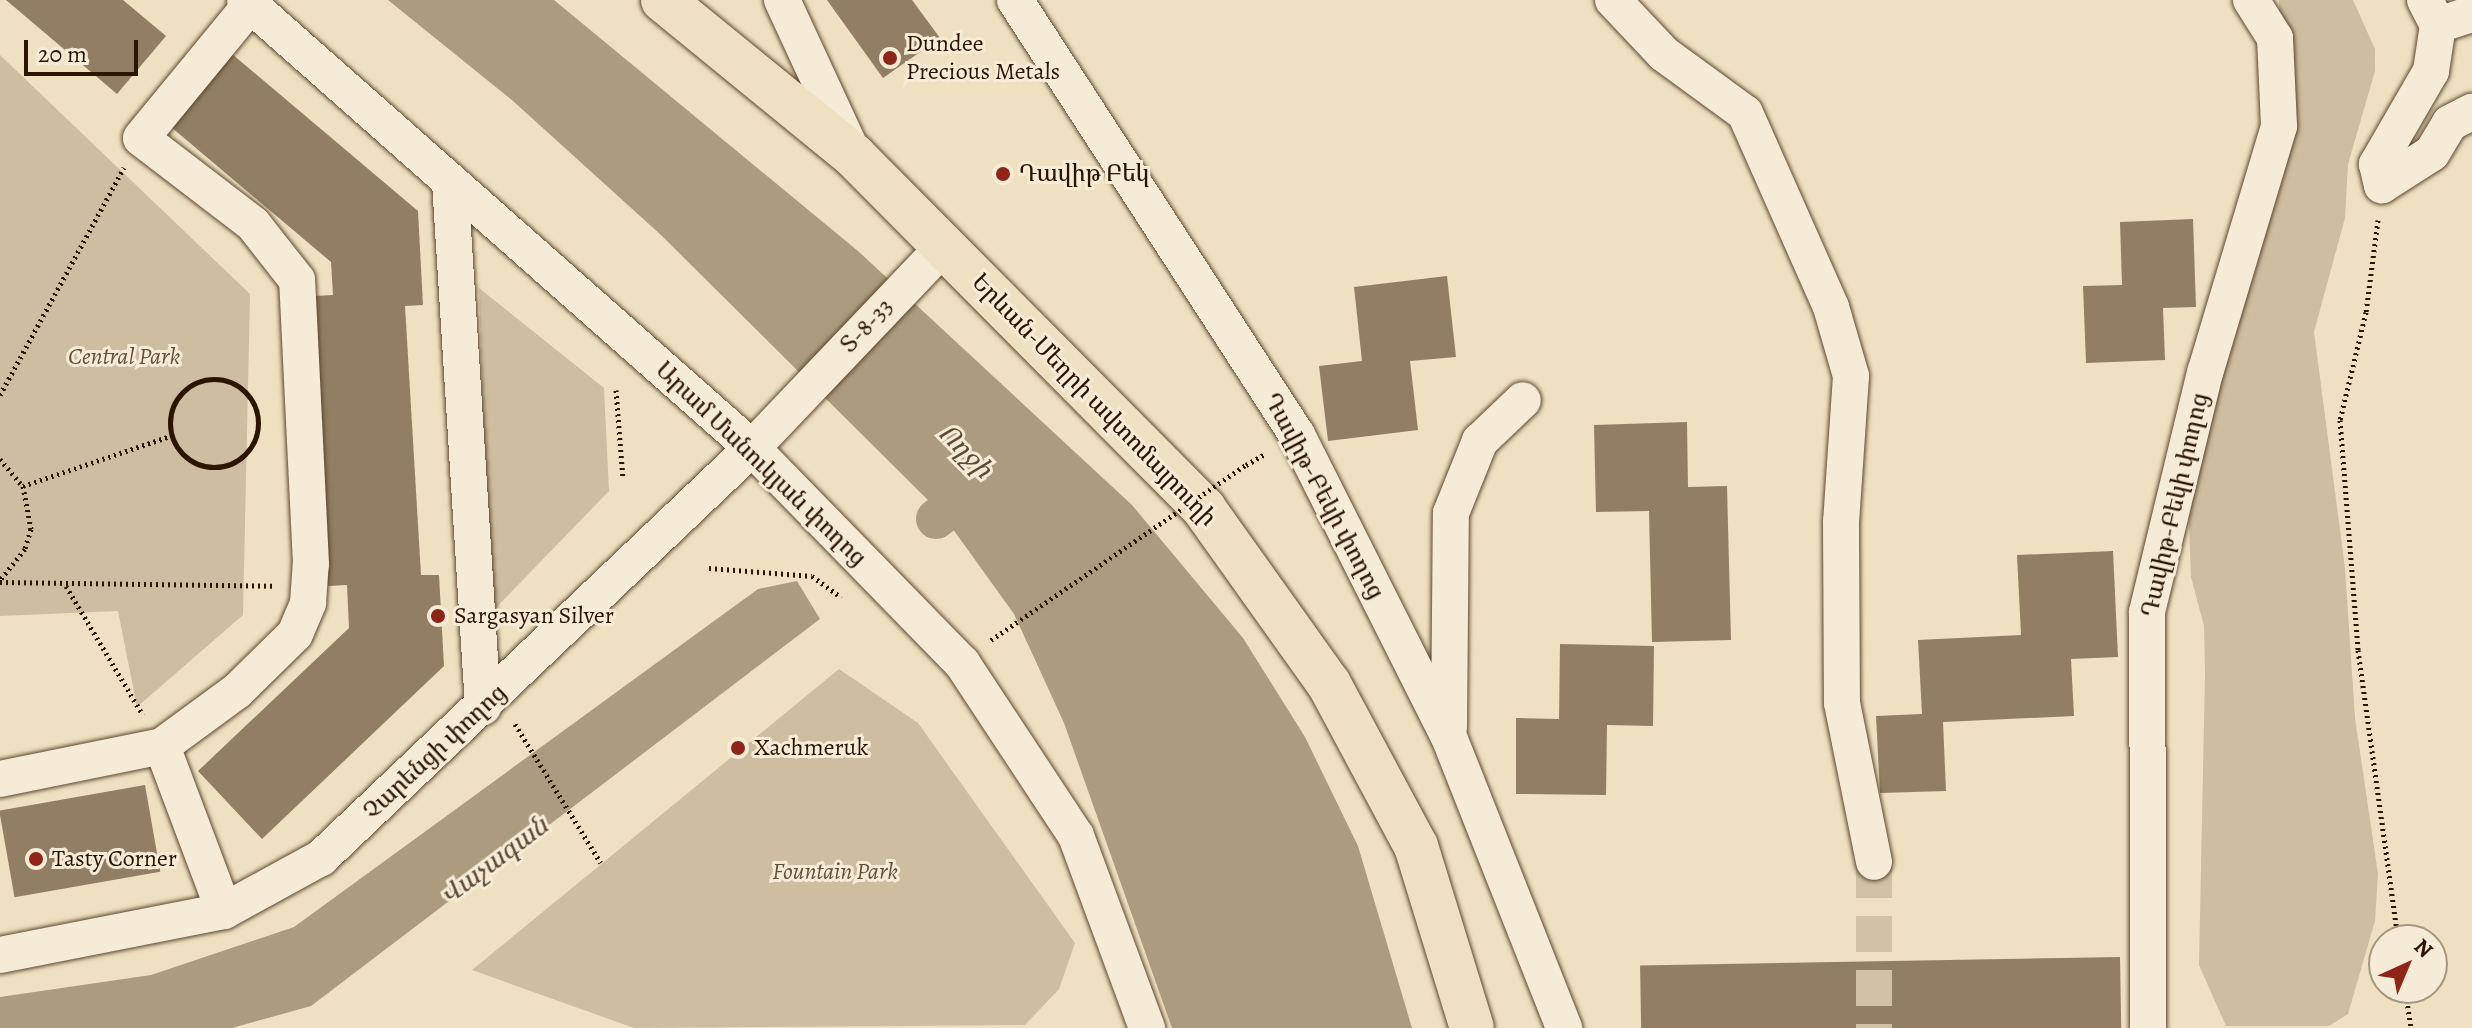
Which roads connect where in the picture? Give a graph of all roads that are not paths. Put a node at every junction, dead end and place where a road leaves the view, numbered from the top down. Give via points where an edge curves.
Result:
1 (663, 0) edge
2 (782, 0) edge
3 (1015, 0) edge
4 (1613, 0) edge
5 (2251, 0) edge
6 (248, 2) edge
7 (2431, 12) edge
8 (2472, 14) edge
9 (2472, 112) edge
10 (854, 156) junction
11 (450, 182) junction
12 (932, 258) junction
13 (1523, 400) dead end
14 (789, 407) joint
15 (752, 448) junction
16 (490, 700) junction
17 (1449, 737) junction
18 (162, 746) junction
19 (0, 779) edge
20 (1874, 862) tunnel mouth
21 (224, 911) junction
22 (0, 955) edge
23 (1147, 1028) edge
24 (1472, 1028) edge
25 (1564, 1028) edge
26 (2148, 1028) edge

1 - 10 highway, Երևան-Մեղրի ավտոմայրուղի
2 - 10 street
3 - 17 street, Դավիթ-Բեկի փողոց via 1297,435
4 - 20 street via 1664,54 1745,113 1835,321 1851,376 1841,521 1842,703
5 - 26 street, Դավիթ-Բեկի փողոց via 2275,38 2279,126 2205,373 2147,612
6 - 11 street, Արամ Մանուկյան փողոց
6 - 18 street via 141,138 253,224 297,280 310,586 295,634 237,691
7 - 8 street
7 - 9 street via 2431,71 2377,164 2382,185 2432,153 2450,123
10 - 12 highway, Երևան-Մեղրի ավտոմայրուղի
11 - 15 street, Արամ Մանուկյան փողոց
11 - 16 street
12 - 14 street, Տ-8-33 / Տ-8-33
12 - 24 highway, Երևան-Մեղրի ավտոմայրուղի via 1204,509 1329,684 1416,846
13 - 17 street via 1480,441 1451,513
14 - 15 street, Չարենցի փողոց / Տ-8-33
15 - 16 street, Չարենցի փողոց / Տ-8-33
15 - 23 street, Արամ Մանուկյան փողոց via 962,663 1076,836
16 - 21 street, Չարենցի փողոց / Տ-8-33 via 321,858
17 - 25 street, Դավիթ-Բեկի փողոց
18 - 19 street
18 - 21 street
21 - 22 street, Չարենցի փողոց / Տ-8-33

